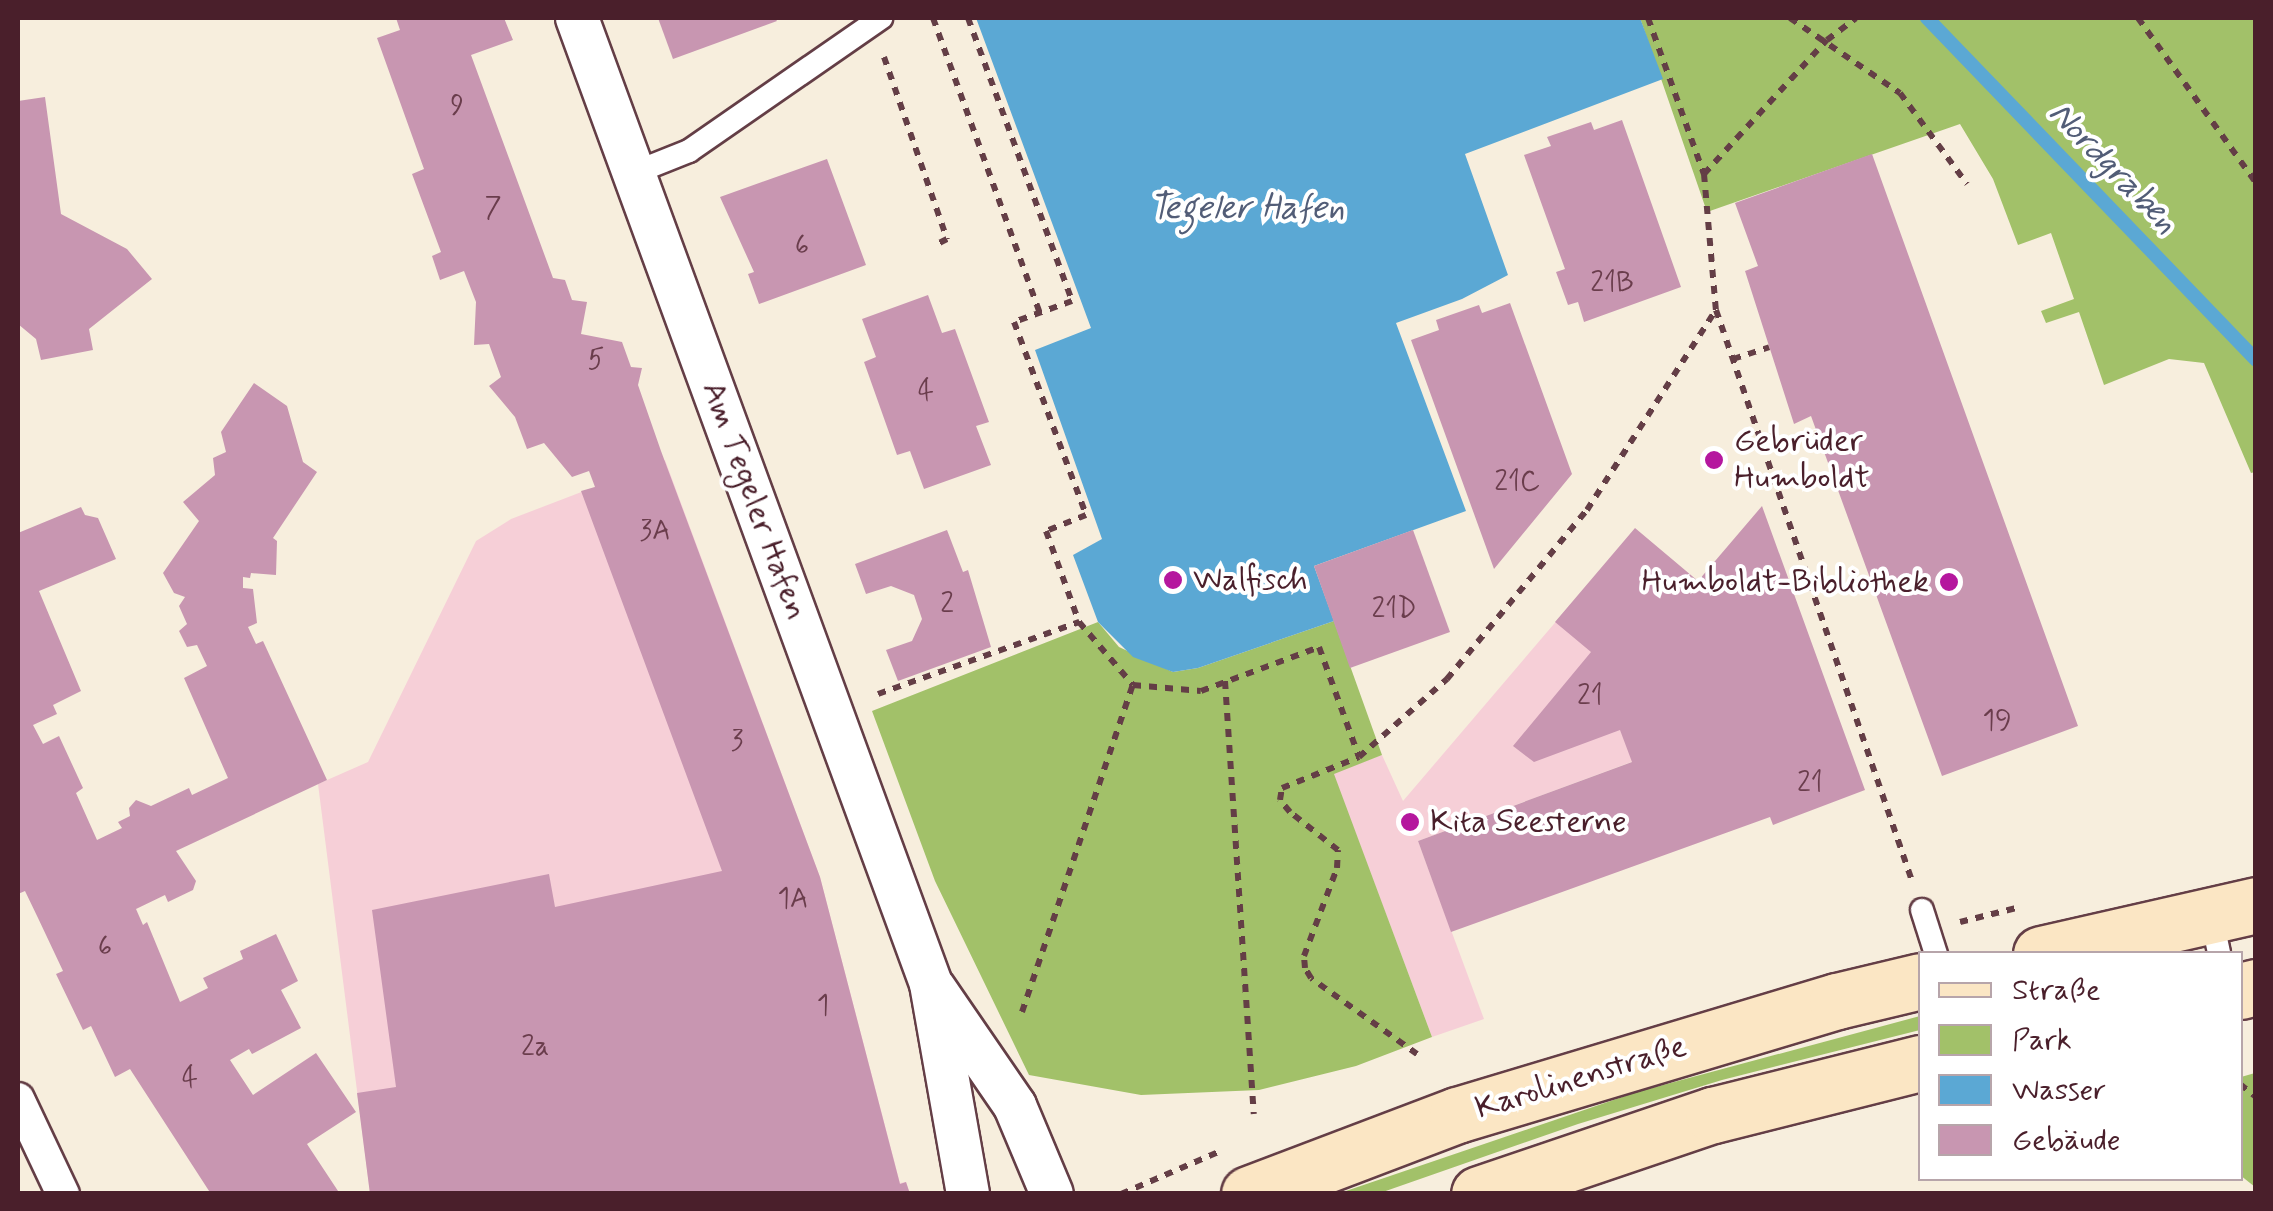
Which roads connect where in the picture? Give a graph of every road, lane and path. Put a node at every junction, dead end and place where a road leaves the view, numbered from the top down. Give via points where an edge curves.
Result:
1 (577, 18) edge
2 (932, 18) edge
3 (968, 18) edge
4 (1648, 18) edge
5 (1790, 18) edge
6 (1856, 18) edge
7 (2138, 18) edge
8 (877, 21) edge
9 (1827, 40) junction
10 (634, 173) junction
11 (1704, 174) junction
12 (2256, 183) edge
13 (1967, 184) dead end
14 (937, 244) dead end
15 (1716, 310) junction
16 (1040, 312) junction
17 (1769, 347) dead end
18 (1733, 358) junction
19 (1079, 622) junction
20 (1224, 681) junction
21 (1133, 685) junction
22 (878, 694) dead end
23 (1359, 757) junction
24 (1922, 910) joint
25 (2228, 924) edge
26 (1935, 951) edge
27 (2060, 951) edge
28 (1918, 981) edge
29 (931, 984) junction
30 (1022, 1012) dead end
31 (1417, 1054) dead end
32 (1918, 1063) edge
33 (18, 1100) edge
34 (1254, 1114) dead end
35 (1145, 1182) dead end
36 (63, 1194) edge
37 (968, 1194) edge
38 (1052, 1194) edge
39 (1121, 1194) edge
40 (1248, 1194) edge
41 (1479, 1194) edge

1 - 10 street, Am Tegeler Hafen
2 - 16 path
3 - 16 path via 1072,301
4 - 11 path
5 - 9 path
6 - 9 path
7 - 12 path
8 - 10 lane via 688,152
8 - 14 path via 947,239
9 - 11 path
9 - 13 path via 1900,93
10 - 29 street, Am Tegeler Hafen
11 - 15 path
15 - 18 path
15 - 23 path via 1587,510 1447,680
16 - 19 path via 1014,322 1086,515 1046,531
17 - 18 path
18 - 24 path
19 - 21 path
19 - 22 path
20 - 21 path via 1201,691
20 - 23 path via 1319,647
20 - 34 path
21 - 30 path
23 - 31 path via 1282,788 1280,800 1290,812 1338,850 1304,968
24 - 26 lane
25 - 27 main road
28 - 40 main road, Karolinenstraße via 1456,1115
29 - 37 street, Am Tegeler Hafen
29 - 38 street, Am Tegeler Hafen via 1015,1106
32 - 41 main road via 1712,1116
33 - 36 street
35 - 39 path

